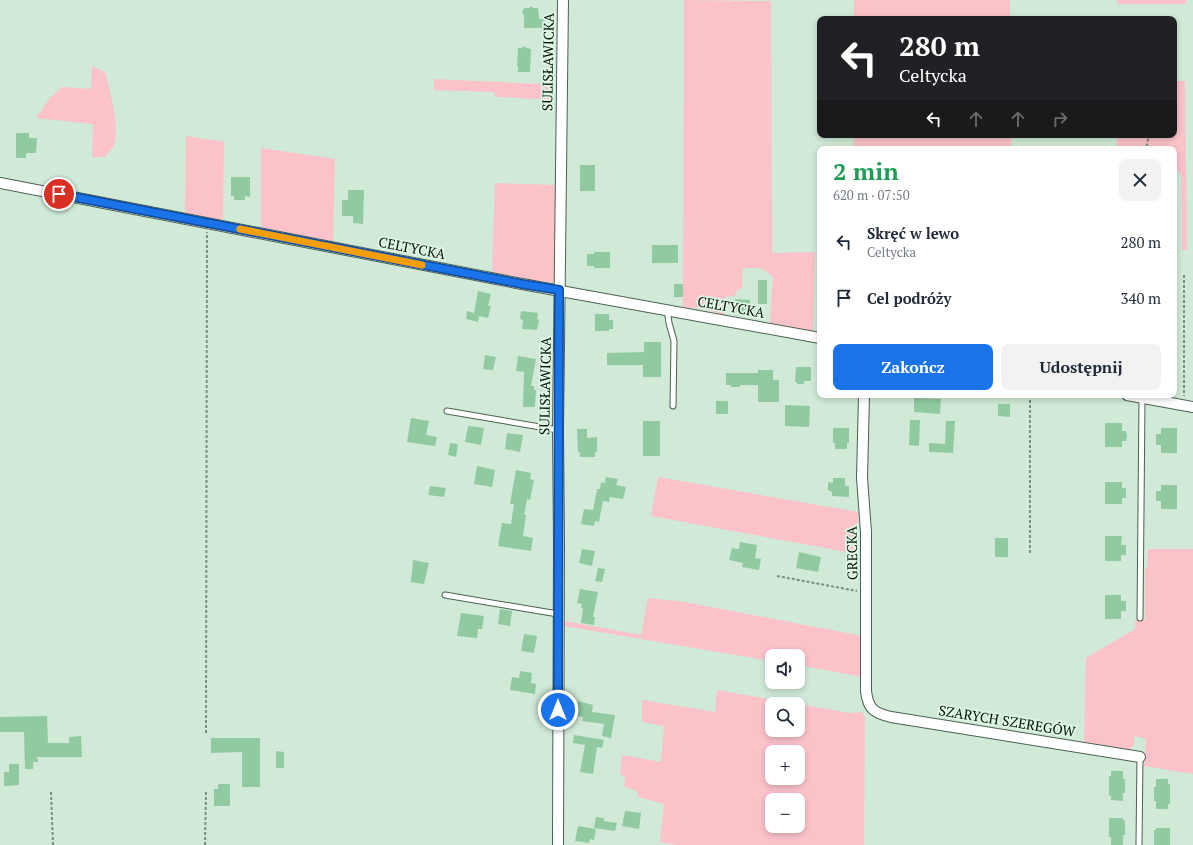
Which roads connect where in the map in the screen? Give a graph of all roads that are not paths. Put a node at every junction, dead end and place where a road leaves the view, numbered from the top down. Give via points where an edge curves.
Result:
1 (563, 0) edge
2 (0, 183) edge
3 (559, 290) junction
4 (667, 310) junction
5 (817, 337) edge
6 (864, 398) edge
7 (1142, 398) joint
8 (674, 406) dead end
9 (1188, 406) edge
10 (447, 411) dead end
11 (558, 430) junction
12 (445, 595) dead end
13 (558, 614) junction
14 (1140, 618) dead end
15 (872, 709) joint
16 (1140, 757) joint
17 (558, 845) edge
18 (1139, 845) edge

1 - 3 street, SULISŁAWICKA
2 - 3 street, CELTYCKA
3 - 4 street, CELTYCKA
3 - 11 street, SULISŁAWICKA
4 - 5 street, CELTYCKA
4 - 8 lane via 674,341
6 - 15 street, GRECKA via 862,478 866,532 866,691
7 - 9 street
7 - 14 lane
10 - 11 lane
11 - 13 street, SULISŁAWICKA
12 - 13 lane
13 - 17 street, SULISŁAWICKA
15 - 16 street, SZARYCH SZEREGÓW via 891,716
16 - 18 lane

